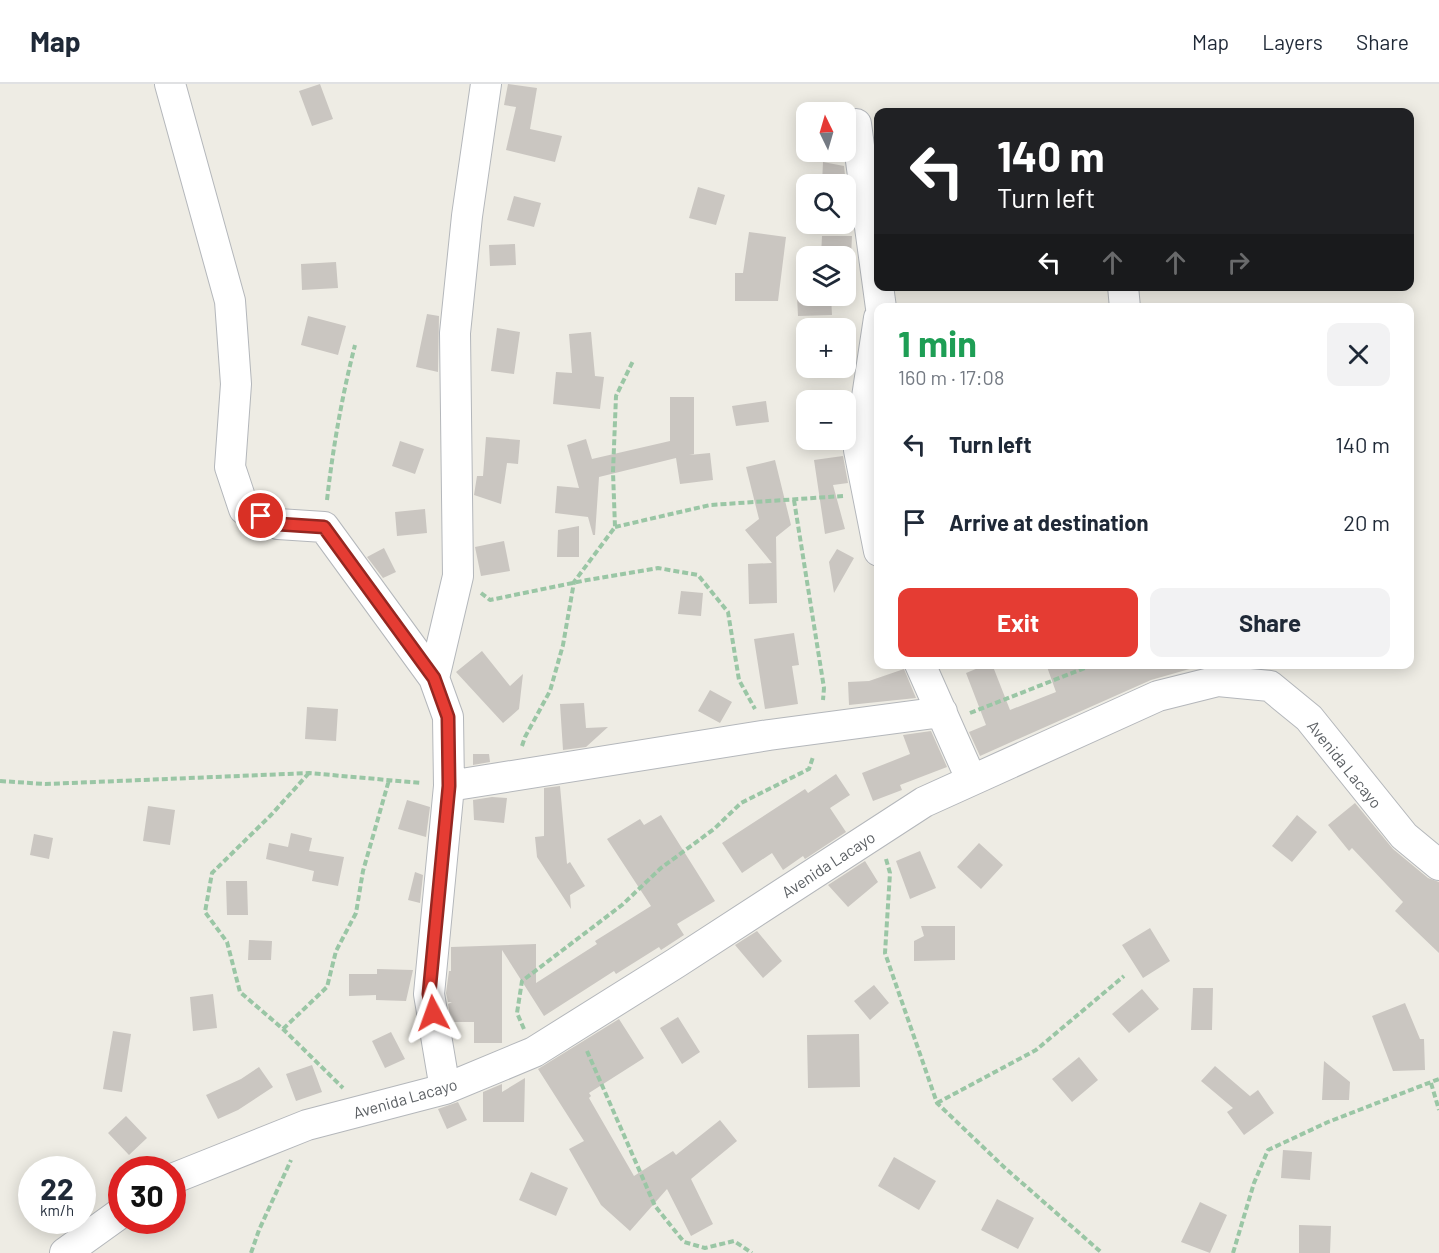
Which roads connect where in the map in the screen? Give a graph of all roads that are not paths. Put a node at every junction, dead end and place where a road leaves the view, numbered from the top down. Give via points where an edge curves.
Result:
1 (170, 84) edge
2 (486, 84) edge
3 (856, 124) dead end
4 (874, 256) edge
5 (874, 349) edge
6 (874, 526) edge
7 (922, 669) edge
8 (1214, 673) edge
9 (434, 678) junction
10 (944, 717) junction
11 (971, 779) junction
12 (449, 786) junction
13 (1439, 865) edge
14 (445, 1089) junction
15 (186, 1173) edge
16 (108, 1222) edge
17 (65, 1253) edge

1 - 9 street via 230,301 236,384 230,466 244,509 278,524 324,527
2 - 9 street via 455,333 458,576
3 - 4 street
5 - 6 street via 858,450
7 - 10 street
8 - 11 street, Avenida Lacayo
8 - 13 street, Avenida Lacayo via 1269,686 1309,718 1404,836
9 - 12 street via 448,717
10 - 11 street
10 - 12 street via 769,735
11 - 14 street, Avenida Lacayo via 924,802 534,1052
12 - 14 street via 429,994
14 - 15 street, Avenida Lacayo via 307,1125
16 - 17 street

